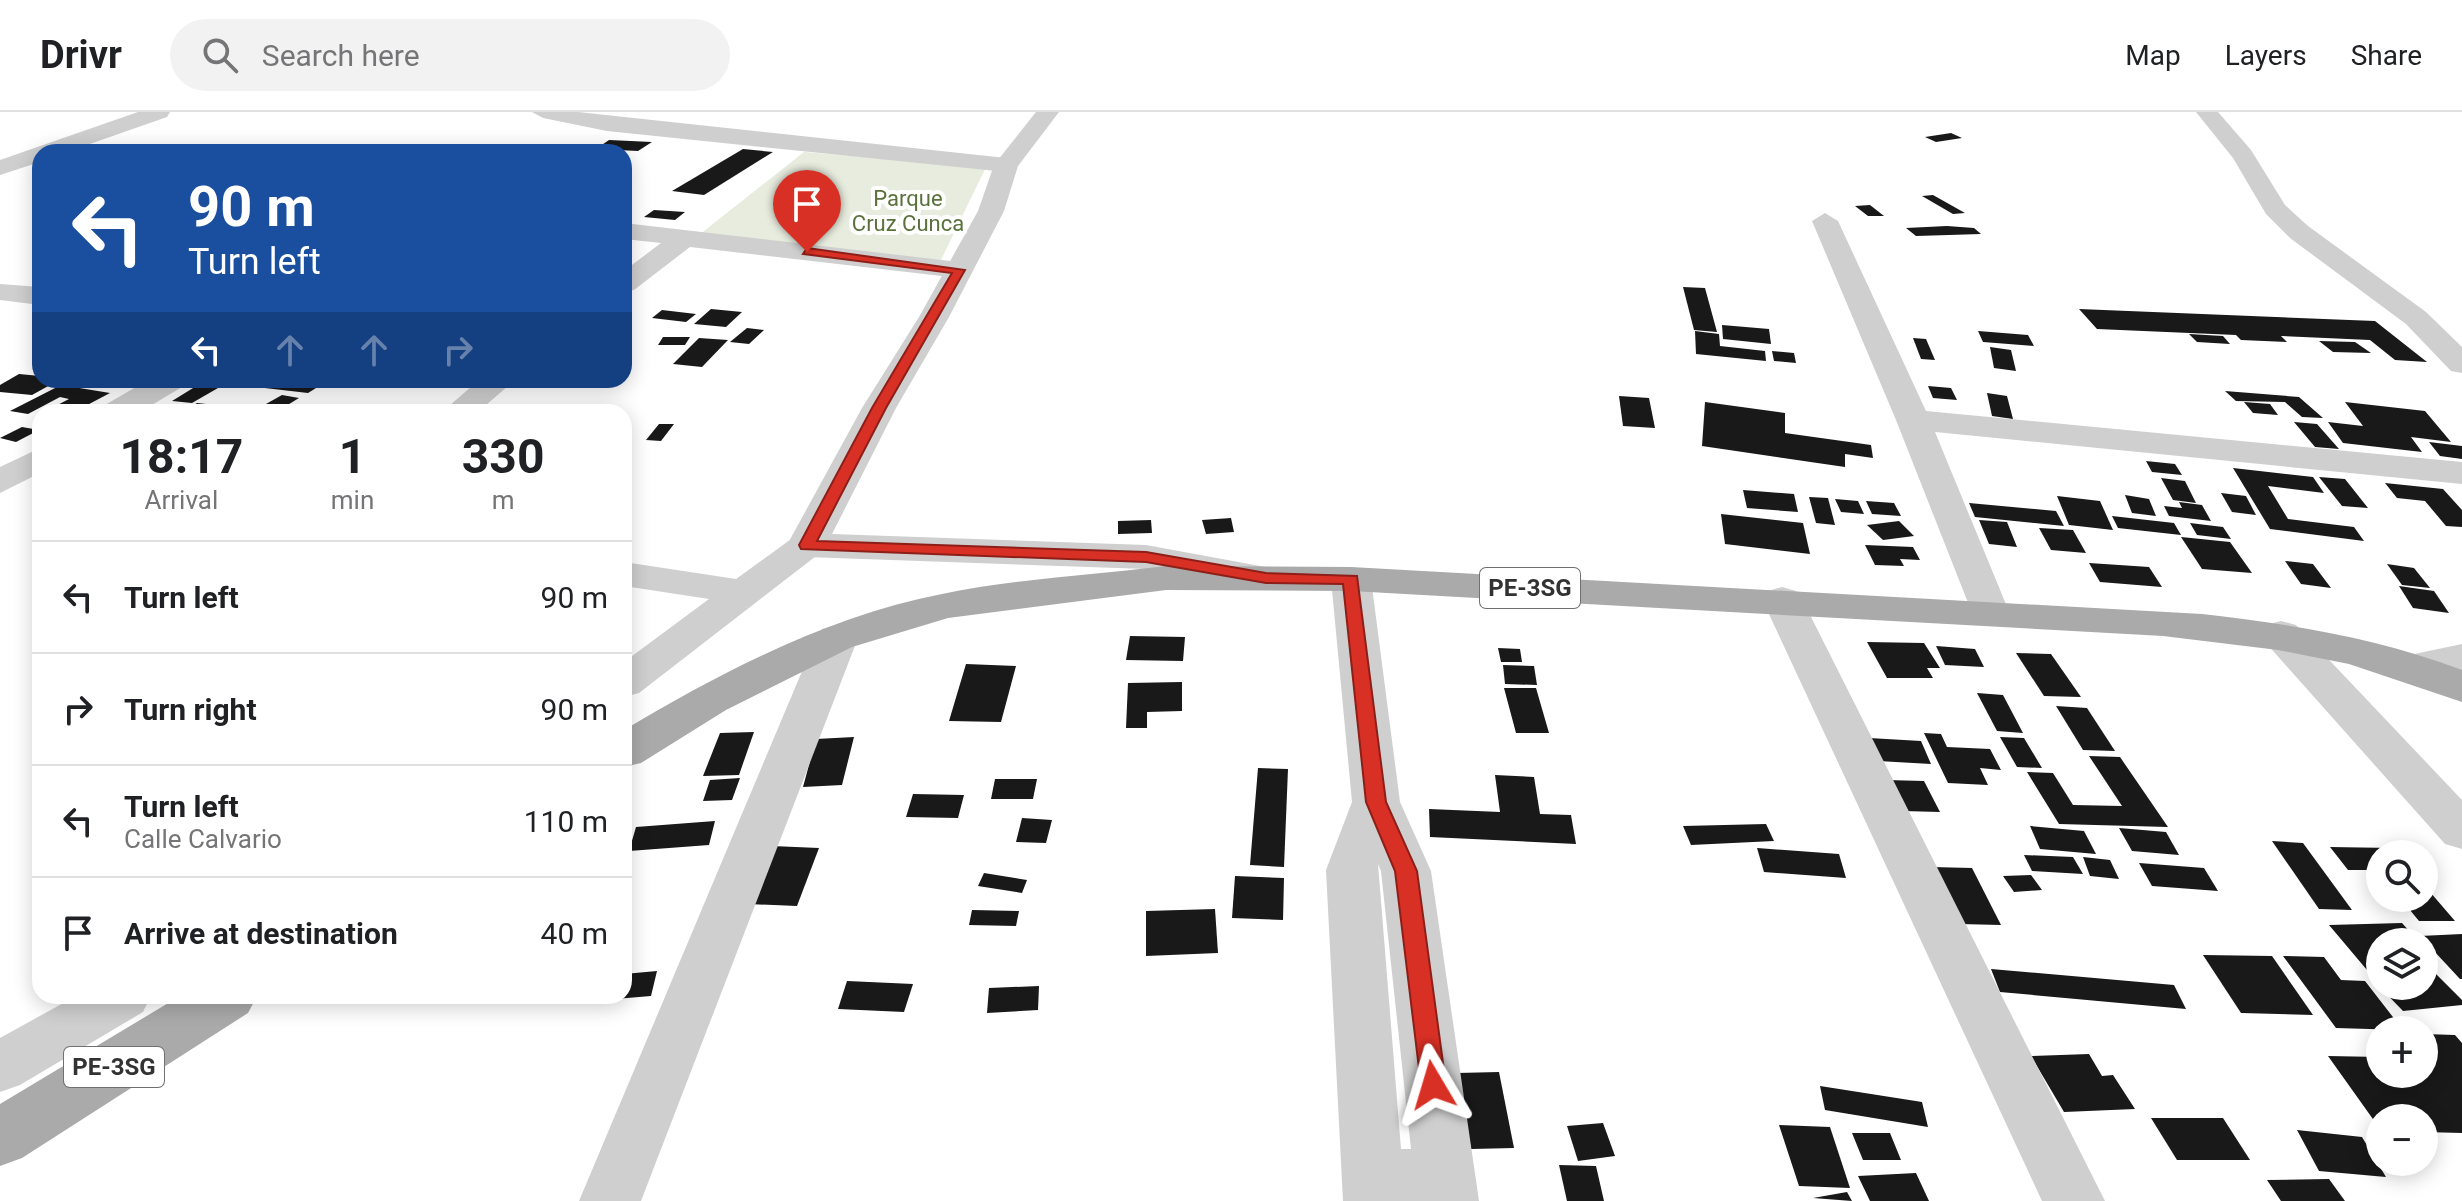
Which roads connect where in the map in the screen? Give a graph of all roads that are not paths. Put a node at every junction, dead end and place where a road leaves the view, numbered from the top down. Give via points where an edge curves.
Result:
1 (159, 112) edge
2 (543, 112) edge
3 (1048, 112) edge
4 (2207, 112) edge
5 (68, 144) edge
6 (32, 157) edge
7 (1006, 165) junction
8 (1, 168) edge
9 (32, 171) edge
10 (1825, 221) dead end
11 (632, 232) edge
12 (686, 237) junction
13 (959, 270) junction
14 (632, 278) edge
15 (1, 292) edge
16 (32, 295) edge
17 (2462, 364) edge
18 (158, 388) edge
19 (489, 388) edge
20 (130, 404) edge
21 (468, 404) edge
22 (1913, 420) junction
23 (32, 463) edge
24 (2462, 473) edge
25 (1, 481) edge
26 (32, 485) edge
27 (807, 545) junction
28 (632, 575) edge
29 (1266, 578) junction
30 (1351, 579) junction
31 (747, 593) junction
32 (1782, 599) junction
33 (1990, 614) junction
34 (2281, 634) junction
35 (837, 638) junction
36 (2462, 657) edge
37 (2415, 667) junction
38 (632, 677) edge
39 (2462, 687) edge
40 (632, 746) edge
41 (1376, 802) junction
42 (2462, 831) edge
43 (110, 1004) edge
44 (215, 1004) edge
45 (0, 1067) edge
46 (0, 1138) edge
47 (1446, 1189) edge
48 (1374, 1190) edge
49 (610, 1201) edge
50 (2074, 1201) edge

1 - 5 street
2 - 7 street via 607,124
3 - 7 street
4 - 17 street via 2243,155 2275,209 2416,318
6 - 8 street
7 - 13 street via 991,211
8 - 9 street
10 - 22 street
11 - 12 street
12 - 13 street
12 - 14 street
13 - 27 street
15 - 16 street
18 - 20 street
19 - 21 street
22 - 24 street
22 - 33 street
23 - 25 street
25 - 26 street
27 - 29 street via 1146,557
27 - 31 street
28 - 31 street
29 - 30 main road, PE-3SG
29 - 35 main road, PE-3SG via 1166,578 1007,595 943,606
30 - 32 main road, PE-3SG
30 - 41 street
31 - 38 street
32 - 33 main road, PE-3SG
32 - 50 street
33 - 34 main road, PE-3SG
34 - 37 main road, PE-3SG
34 - 42 street
35 - 40 main road, PE-3SG via 710,699
35 - 49 street
36 - 37 street
37 - 39 main road, PE-3SG
41 - 47 street via 1406,871
41 - 48 street via 1351,870
43 - 45 street
44 - 46 main road, PE-3SG
47 - 48 street

